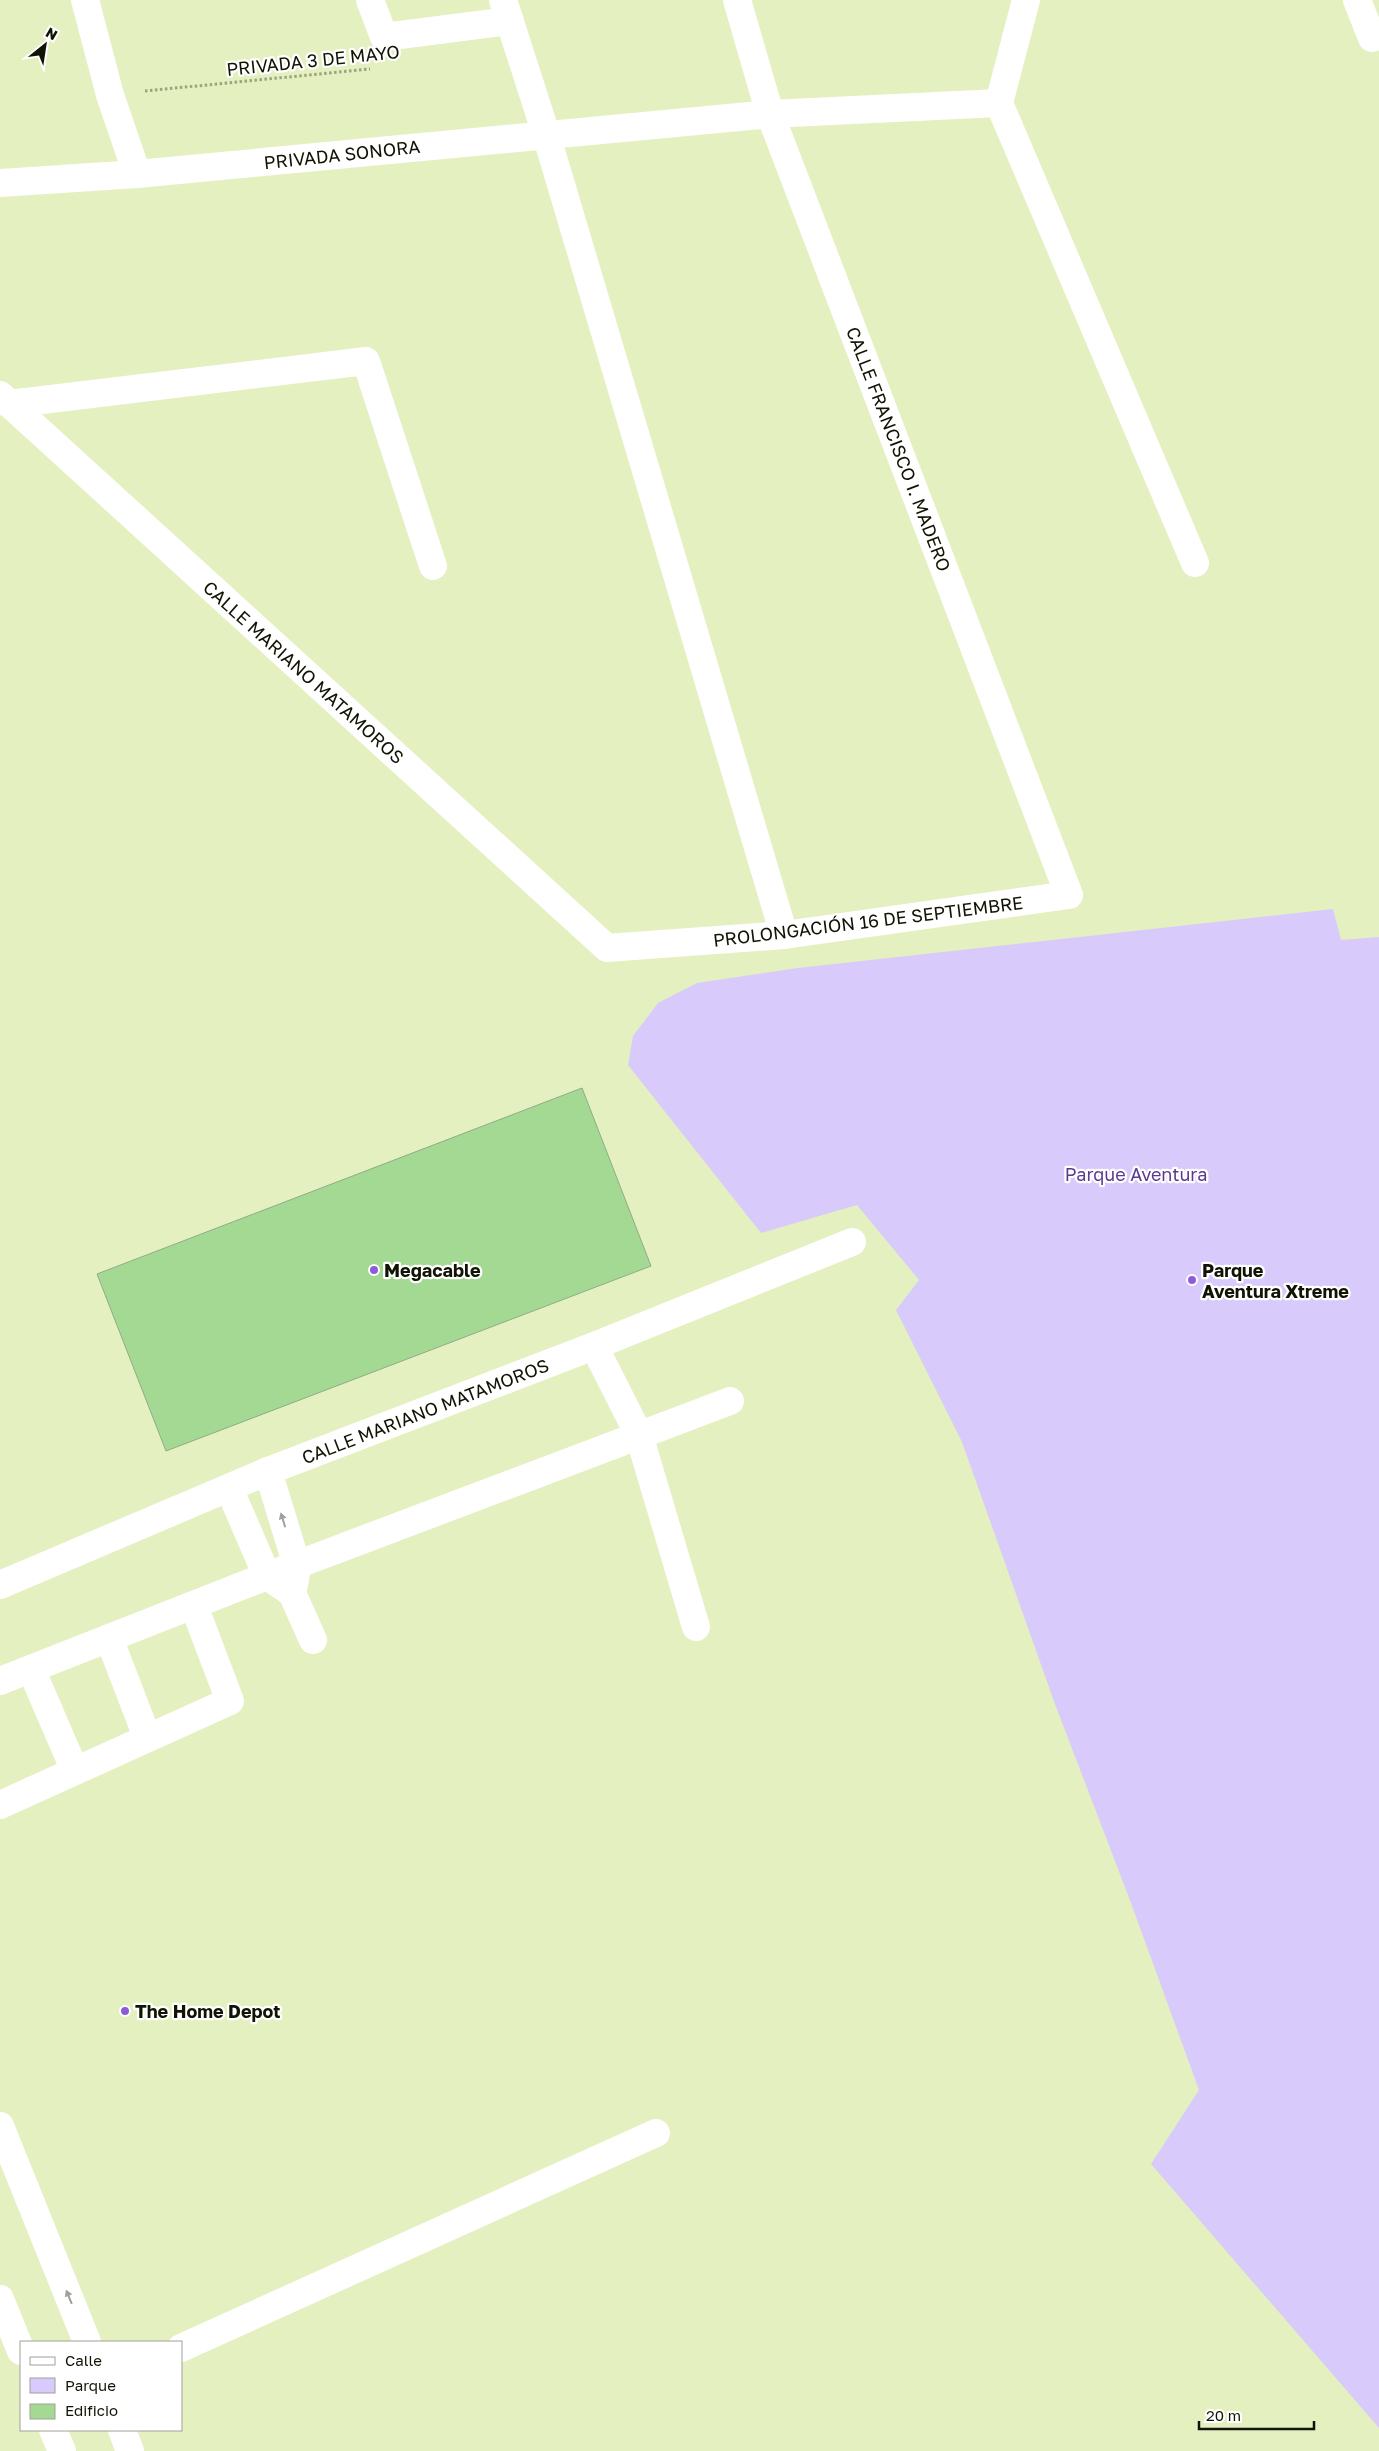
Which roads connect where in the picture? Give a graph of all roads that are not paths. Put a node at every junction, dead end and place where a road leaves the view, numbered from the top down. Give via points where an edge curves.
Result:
1 (85, 0) edge
2 (370, 0) edge
3 (737, 0) edge
4 (1026, 0) edge
5 (1357, 0) edge
6 (506, 11) edge
7 (1372, 38) dead end
8 (999, 103) junction
9 (770, 114) junction
10 (546, 134) junction
11 (137, 174) junction
12 (0, 183) edge
13 (5, 400) edge
14 (1195, 562) dead end
15 (433, 566) dead end
16 (1069, 895) joint
17 (784, 935) junction
18 (607, 948) joint
19 (852, 1242) dead end
20 (594, 1346) junction
21 (730, 1401) dead end
22 (639, 1435) junction
23 (268, 1471) junction
24 (229, 1488) junction
25 (297, 1566) junction
26 (268, 1576) junction
27 (0, 1585) edge
28 (292, 1593) junction
29 (194, 1606) junction
30 (696, 1627) dead end
31 (109, 1638) junction
32 (313, 1640) dead end
33 (31, 1669) junction
34 (0, 1681) edge
35 (148, 1738) junction
36 (75, 1770) junction
37 (0, 1805) edge
38 (0, 2126) edge
39 (656, 2133) dead end
40 (0, 2299) edge
41 (87, 2341) edge
42 (182, 2348) edge
43 (20, 2349) edge
44 (53, 2431) edge
45 (122, 2431) edge
46 (62, 2451) edge
47 (130, 2451) edge

1 - 11 street via 110,94
2 - 6 street via 384,36
3 - 9 street, CALLE FRANCISCO I. MADERO
4 - 8 street
5 - 7 street
6 - 10 street
8 - 9 street, PRIVADA SONORA
8 - 14 street
9 - 10 street, PRIVADA SONORA
9 - 16 street, CALLE FRANCISCO I. MADERO
10 - 11 street, PRIVADA SONORA
10 - 17 street
11 - 12 street, PRIVADA SONORA
13 - 15 street via 366,361
13 - 18 street, CALLE MARIANO MATAMOROS
16 - 17 street, PROLONGACIÓN 16 DE SEPTIEMBRE
17 - 18 street, PROLONGACIÓN 16 DE SEPTIEMBRE
19 - 20 street, CALLE MARIANO MATAMOROS
20 - 22 street
20 - 23 street, CALLE MARIANO MATAMOROS
21 - 22 street
22 - 25 street
22 - 30 street
23 - 24 street, CALLE MARIANO MATAMOROS
25 -> 23 street
24 - 26 street
24 - 27 street, CALLE MARIANO MATAMOROS
25 - 26 street
25 - 28 street
26 - 28 street
26 - 29 street
28 - 32 street
29 - 31 street
29 - 35 street via 230,1700
31 - 33 street
31 - 35 street
33 - 34 street
33 - 36 street
35 - 36 street
36 - 37 street
41 -> 38 street
39 - 42 street
40 - 43 street
44 - 46 street
45 - 47 street

